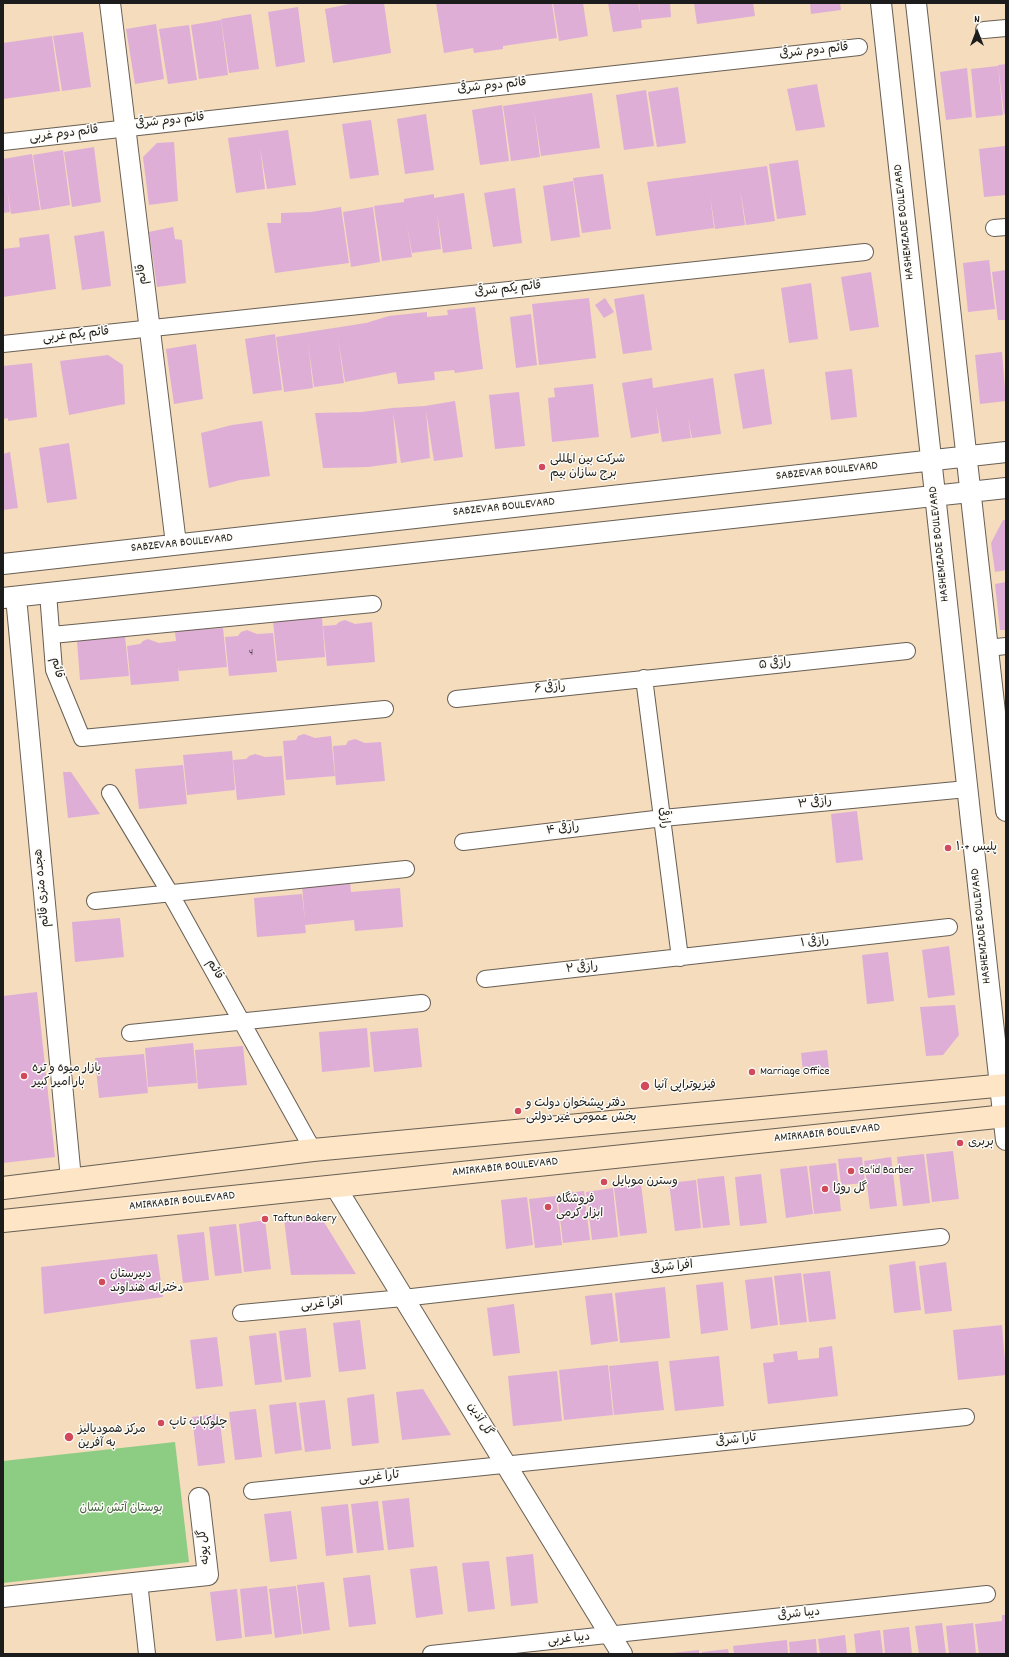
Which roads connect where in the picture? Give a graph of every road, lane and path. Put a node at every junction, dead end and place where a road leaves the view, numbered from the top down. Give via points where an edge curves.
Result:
1 (110, 3) edge
2 (881, 3) edge
3 (916, 3) edge
4 (1006, 28) edge
5 (984, 30) dead end
6 (858, 47) dead end
7 (125, 127) junction
8 (3, 142) edge
9 (865, 252) dead end
10 (150, 328) junction
11 (3, 344) edge
12 (1006, 452) edge
13 (966, 456) junction
14 (931, 460) junction
15 (1006, 488) edge
16 (970, 492) junction
17 (935, 496) junction
18 (176, 544) junction
19 (3, 564) edge
20 (48, 593) junction
21 (9, 598) edge
22 (373, 604) dead end
23 (52, 635) junction
24 (997, 647) edge
25 (907, 652) dead end
26 (644, 678) junction
27 (456, 699) dead end
28 (385, 709) dead end
29 (967, 789) junction
30 (110, 792) dead end
31 (1006, 811) edge
32 (663, 818) junction
33 (463, 842) dead end
34 (406, 869) dead end
35 (170, 894) junction
36 (95, 901) dead end
37 (949, 927) dead end
38 (680, 958) junction
39 (485, 979) dead end
40 (422, 1003) dead end
41 (243, 1022) junction
42 (130, 1033) dead end
43 (1003, 1085) edge
44 (1005, 1116) edge
45 (1006, 1140) edge
46 (314, 1150) junction
47 (71, 1179) junction
48 (335, 1186) junction
49 (3, 1188) edge
50 (3, 1221) edge
51 (941, 1237) dead end
52 (403, 1298) junction
53 (241, 1313) dead end
54 (966, 1417) dead end
55 (506, 1465) junction
56 (252, 1491) dead end
57 (199, 1498) dead end
58 (139, 1582) junction
59 (987, 1594) dead end
60 (3, 1597) edge
61 (611, 1635) junction
62 (147, 1654) edge
63 (431, 1654) edge
64 (622, 1654) edge

1 - 7 street, قائم
2 - 14 street, HASHEMZADE BOULEVARD
3 - 13 street
4 - 5 street
6 - 7 street, قائم دوم شرقی
7 - 8 street, قائم دوم غربی
7 - 10 street, قائم
9 - 10 street, قائم یکم شرقی
10 - 11 street, قائم یکم غربی
10 - 18 street, قائم
12 - 13 street, SABZEVAR BOULEVARD
13 - 14 street, SABZEVAR BOULEVARD
13 - 16 street
14 - 17 street, HASHEMZADE BOULEVARD
14 - 18 street, SABZEVAR BOULEVARD
15 - 16 street
16 - 17 street
16 - 24 street
17 - 20 street
17 - 29 street, HASHEMZADE BOULEVARD
18 - 19 street, SABZEVAR BOULEVARD
20 - 21 street
20 - 23 street, قائم
21 - 47 street, هجده متری قائم
22 - 23 street
23 - 28 street, قائم via 54,670 82,738
24 - 31 street
25 - 26 street, رازقی ۵
26 - 27 street, رازقی ۶
26 - 32 street, رازقی
29 - 32 street, رازقی ۳
29 - 43 street, HASHEMZADE BOULEVARD
30 - 35 street, قائم
32 - 33 street, رازقی ۴
32 - 38 street, رازقی
34 - 35 street
35 - 36 street
35 - 41 street, قائم
37 - 38 street, رازقی ۱
38 - 39 street, رازقی ۲
40 - 41 street
41 - 42 street
41 - 46 street, قائم
43 - 44 street, HASHEMZADE BOULEVARD
43 - 46 main road
44 - 45 street, HASHEMZADE BOULEVARD
44 - 48 main road, AMIRKABIR BOULEVARD
46 - 47 main road
47 - 49 main road
48 - 50 main road, AMIRKABIR BOULEVARD
48 - 52 street, گل آذین
51 - 52 street, افرا شرقی
52 - 53 street, افرا غربی
52 - 55 street, گل آذین
54 - 55 street, تارا شرقی
55 - 56 street, تارا غربی
55 - 61 street, گل آذین
57 - 58 street, گل پونه via 208,1575
58 - 60 street, گل پونه
58 - 62 street
59 - 61 street, دیبا شرقی
61 - 63 street, دیبا غربی
61 - 64 street, گل آذین

